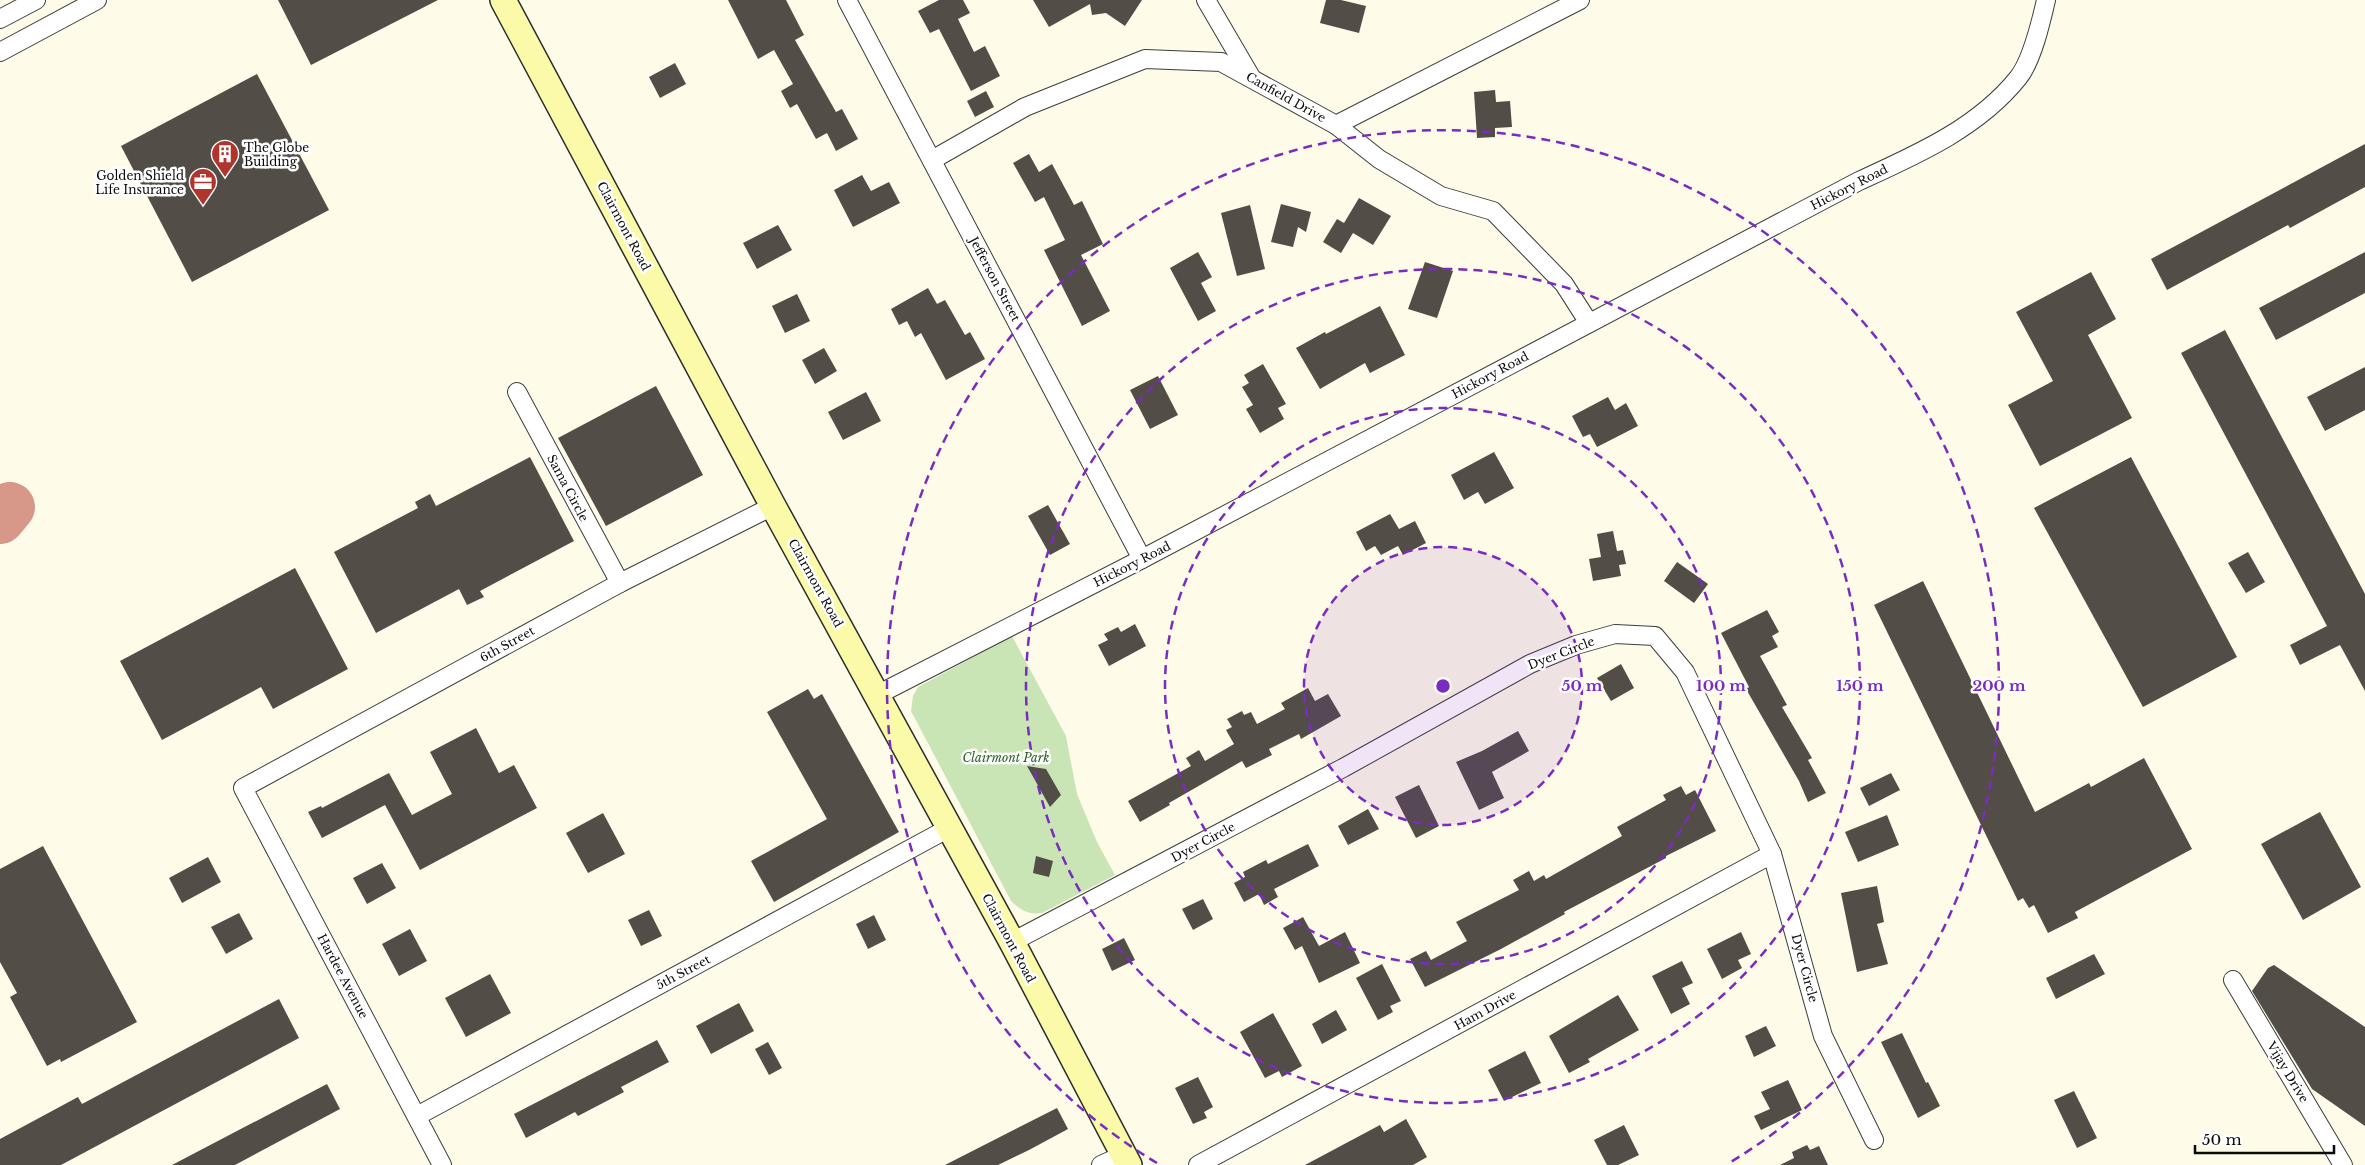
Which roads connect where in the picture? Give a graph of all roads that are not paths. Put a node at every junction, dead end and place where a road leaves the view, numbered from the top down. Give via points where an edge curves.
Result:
1 (36, 0) edge
2 (97, 0) edge
3 (503, 0) edge
4 (847, 0) edge
5 (1206, 0) edge
6 (1580, 0) edge
7 (2046, 0) edge
8 (0, 19) edge
9 (0, 52) edge
10 (1251, 77) junction
11 (1336, 125) junction
12 (932, 160) junction
13 (1589, 322) junction
14 (517, 392) dead end
15 (773, 506) junction
16 (1142, 559) junction
17 (620, 583) junction
18 (877, 695) junction
19 (243, 788) joint
20 (949, 828) junction
21 (1772, 854) junction
22 (1012, 942) junction
23 (2233, 980) dead end
24 (417, 1116) junction
25 (1874, 1140) dead end
26 (1118, 1162) edge
27 (442, 1165) edge
28 (1198, 1165) edge
29 (2343, 1165) edge

1 - 8 street
2 - 9 street
3 - 15 main road, Clairmont Road
4 - 12 street, Jefferson Street
5 - 10 street
6 - 11 street
7 - 13 street, Hickory Road via 2039,31 2019,77 1987,110 1929,149 1859,181
10 - 11 street, Canfield Drive
10 - 12 street, Canfield Drive via 1221,62 1145,59 1025,107
11 - 13 street, Canfield Drive via 1379,159 1441,196 1493,211 1564,284
12 - 16 street, Jefferson Street
13 - 16 street, Hickory Road
14 - 17 street, Sama Circle
15 - 17 street, 6th Street
15 - 18 main road, Clairmont Road
16 - 18 street, Hickory Road
17 - 19 street, 6th Street
18 - 20 main road, Clairmont Road
19 - 24 street, Hardee Avenue
20 - 22 main road, Clairmont Road
20 - 24 street, 5th Street
21 - 22 street, Dyer Circle via 1685,672 1655,636 1615,634 1576,644 1497,680 1343,768
21 - 25 street, Dyer Circle via 1822,1036
21 - 28 street, Ham Drive
22 - 26 main road, Clairmont Road
23 - 29 street, Vijay Drive
24 - 27 street, Hardee Avenue

